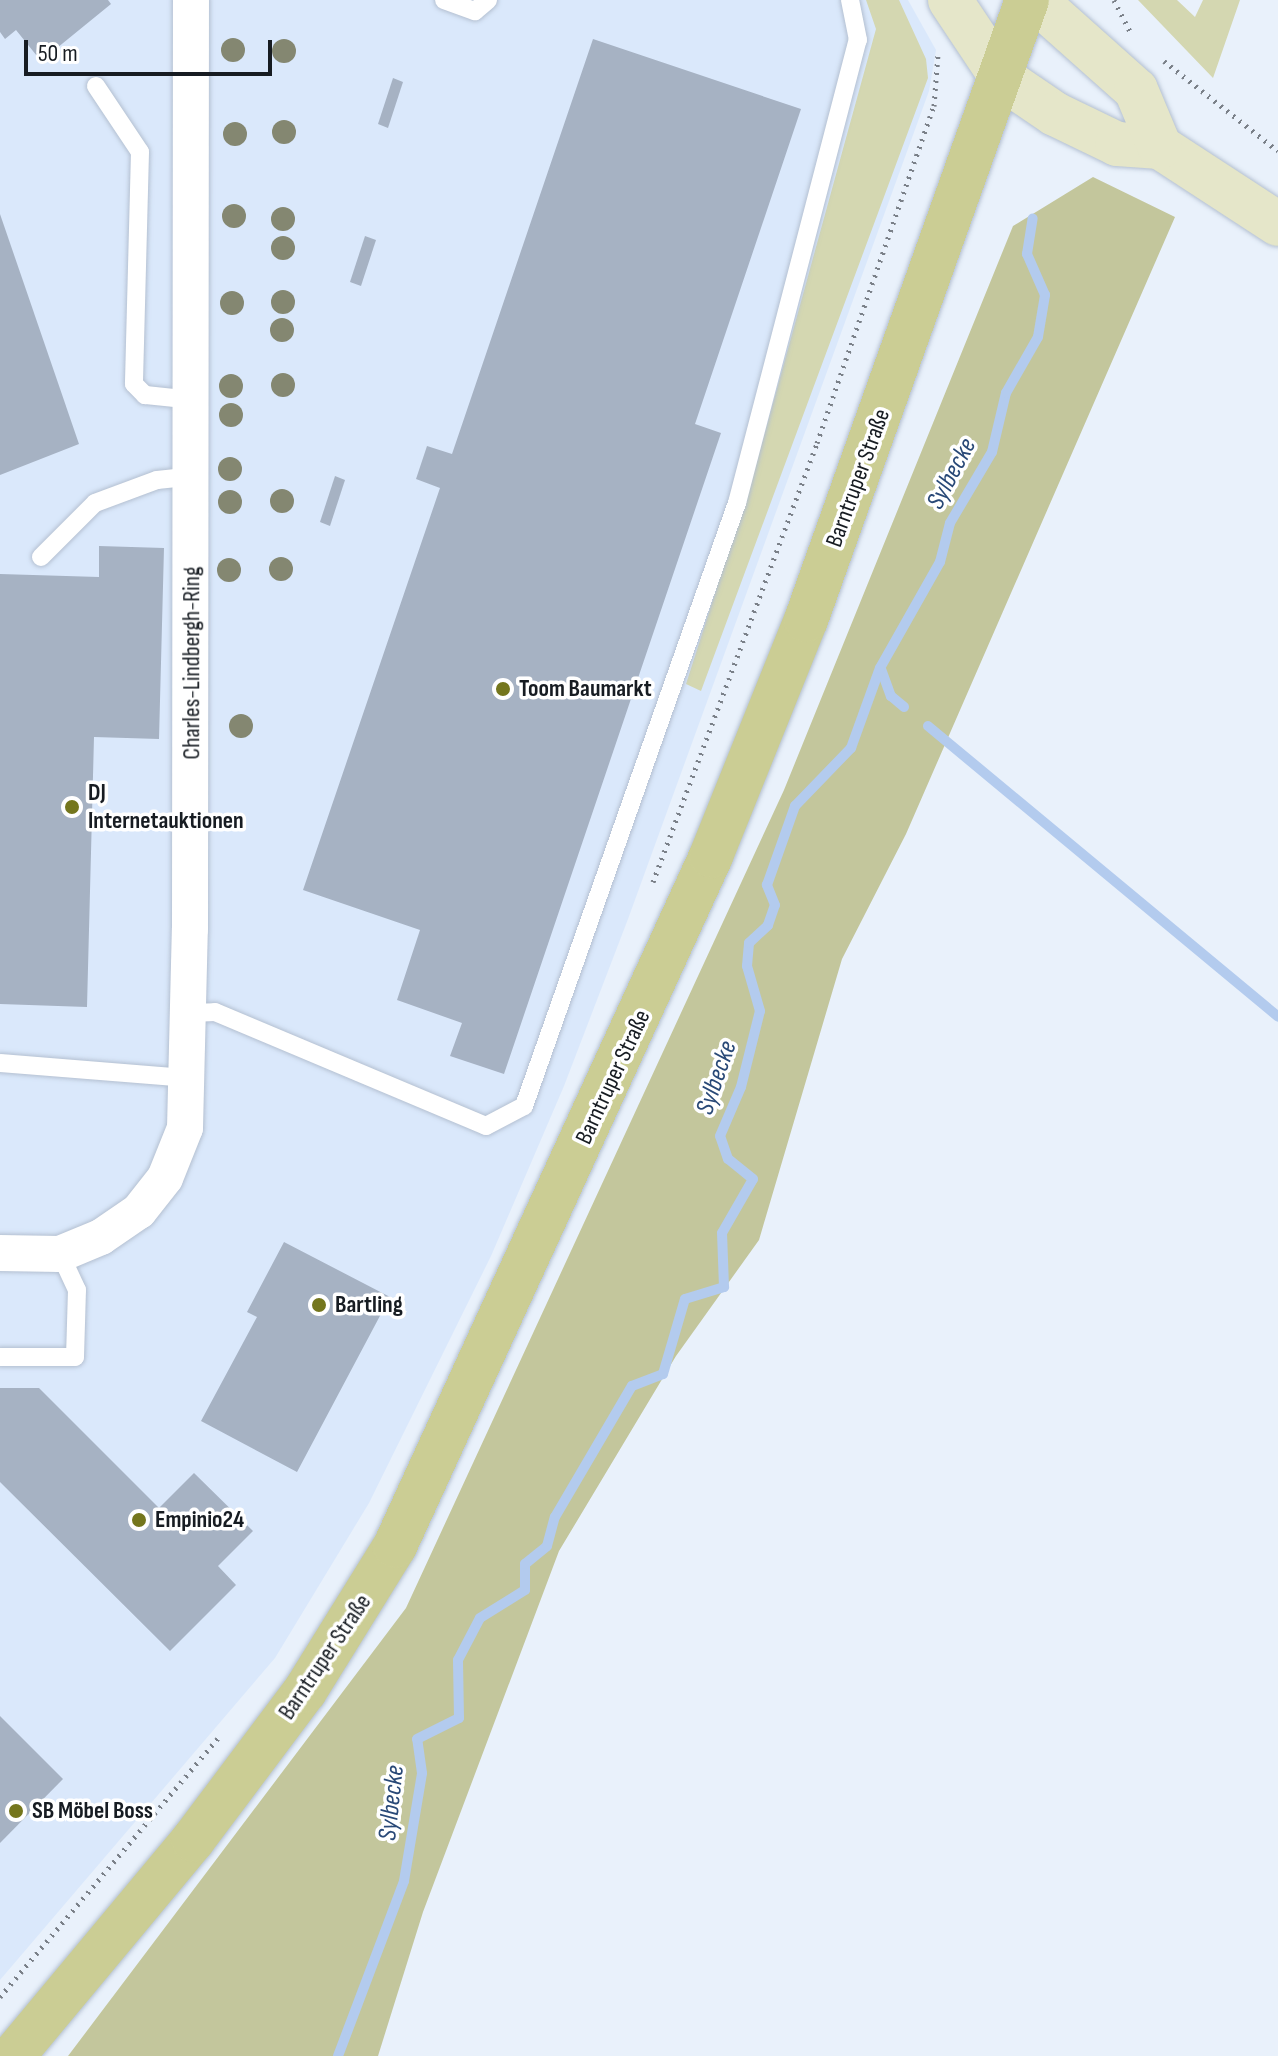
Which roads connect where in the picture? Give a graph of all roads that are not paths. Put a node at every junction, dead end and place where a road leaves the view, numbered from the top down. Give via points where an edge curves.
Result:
1 (191, 0) edge
2 (444, 0) edge
3 (488, 0) edge
4 (850, 0) edge
5 (950, 0) edge
6 (1027, 0) edge
7 (1035, 0) edge
8 (1002, 78) junction
9 (96, 86) dead end
10 (1160, 147) junction
11 (1278, 224) edge
12 (193, 400) junction
13 (193, 476) junction
14 (41, 557) dead end
15 (190, 1013) junction
16 (0, 1063) edge
17 (188, 1078) junction
18 (0, 1253) edge
19 (60, 1254) junction
20 (0, 1357) edge
21 (13, 2056) edge

1 - 12 street, Charles-Lindbergh-Ring
2 - 3 lane via 475,11
4 - 15 lane via 858,40 737,503 524,1106 486,1126 215,1012
5 - 8 street
6 - 8 main road, Barntruper Straße
7 - 10 street via 1136,90
8 - 10 street via 1055,114 1117,144
8 - 21 main road, Barntruper Straße via 806,620 705,870 395,1546 305,1691 193,1840
9 - 12 lane via 140,152 134,384 145,395
10 - 11 street
12 - 13 street, Charles-Lindbergh-Ring
13 - 14 lane via 157,480 95,503
13 - 15 street, Charles-Lindbergh-Ring
15 - 17 street, Charles-Lindbergh-Ring
16 - 17 lane
17 - 19 street, Charles-Lindbergh-Ring via 185,1128 165,1178 139,1211 101,1237
18 - 19 street, Charles-Lindbergh-Ring
19 - 20 lane via 77,1290 75,1357

